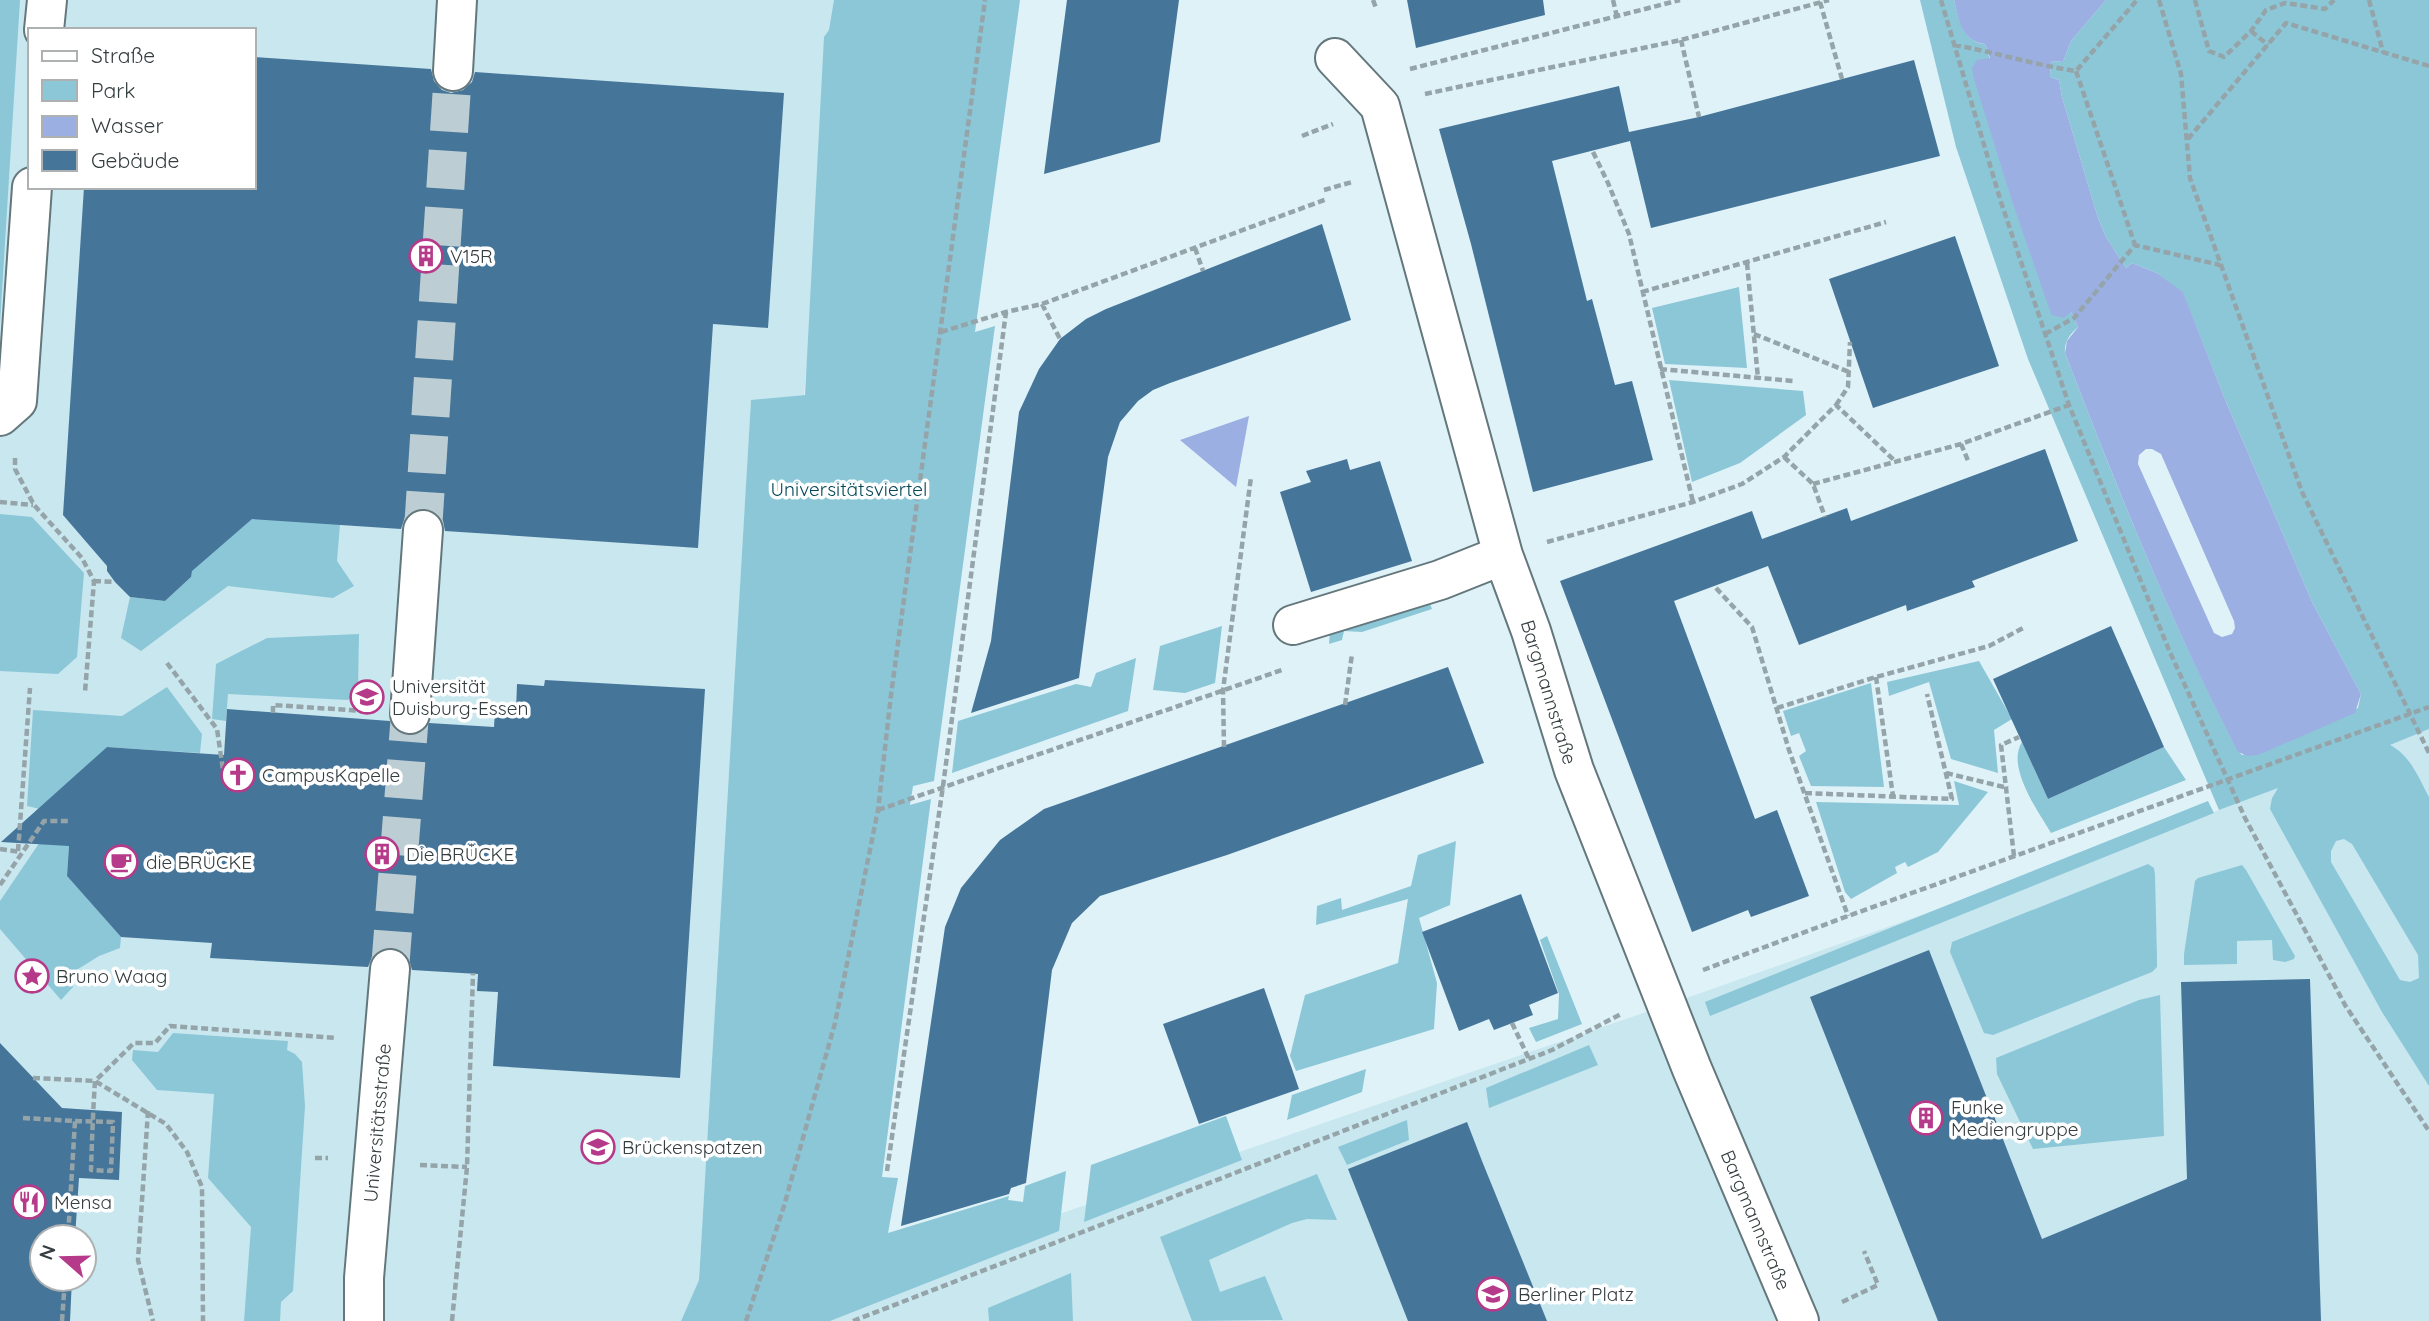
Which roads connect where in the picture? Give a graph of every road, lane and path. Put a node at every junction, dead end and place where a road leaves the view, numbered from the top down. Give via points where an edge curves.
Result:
1 (47, 0) edge
2 (457, 0) edge
3 (985, 0) edge
4 (1373, 0) edge
5 (1613, 0) edge
6 (1680, 0) edge
7 (1829, 0) edge
8 (1941, 0) edge
9 (2137, 0) edge
10 (2159, 0) edge
11 (2195, 0) edge
12 (2334, 0) edge
13 (2369, 0) edge
14 (1820, 2) junction
15 (1376, 8) dead end
16 (1617, 17) junction
17 (44, 28) edge
18 (2251, 31) junction
19 (1681, 40) junction
20 (1954, 45) junction
21 (2268, 46) junction
22 (2383, 52) junction
23 (1335, 58) dead end
24 (2429, 66) edge
25 (1407, 69) dead end
26 (453, 71) tunnel mouth
27 (2076, 71) junction
28 (1842, 79) dead end
29 (1380, 106) junction
30 (1699, 117) dead end
31 (1302, 136) dead end
32 (2188, 139) junction
33 (1593, 152) dead end
34 (32, 189) edge
35 (1327, 199) dead end
36 (1886, 222) dead end
37 (2135, 245) junction
38 (1195, 248) junction
39 (1747, 263) junction
40 (2221, 266) junction
41 (1203, 271) dead end
42 (1642, 292) junction
43 (1042, 304) junction
44 (1006, 312) junction
45 (940, 333) junction
46 (1754, 334) junction
47 (2045, 334) junction
48 (1060, 339) dead end
49 (1850, 342) dead end
50 (1660, 369) junction
51 (1849, 372) junction
52 (1758, 378) junction
53 (1793, 381) dead end
54 (1836, 405) junction
55 (2069, 405) junction
56 (8, 409) edge
57 (1961, 444) junction
58 (1784, 457) junction
59 (1895, 461) junction
60 (1969, 463) dead end
61 (1251, 477) dead end
62 (1813, 484) junction
63 (0, 502) edge
64 (1693, 502) junction
65 (34, 505) junction
66 (1825, 517) dead end
67 (424, 530) tunnel mouth
68 (1503, 555) junction
69 (94, 581) junction
70 (115, 582) dead end
71 (1716, 588) dead end
72 (1293, 625) dead end
73 (2025, 627) dead end
74 (1353, 646) dead end
75 (167, 663) dead end
76 (1288, 668) dead end
77 (1876, 677) junction
78 (30, 688) dead end
79 (1223, 690) junction
80 (85, 692) dead end
81 (1927, 694) dead end
82 (1345, 705) dead end
83 (327, 709) dead end
84 (1777, 709) junction
85 (273, 713) dead end
86 (410, 714) tunnel mouth
87 (2019, 737) dead end
88 (1224, 747) dead end
89 (2429, 752) edge
90 (223, 769) dead end
91 (1946, 773) junction
92 (943, 786) junction
93 (2008, 788) junction
94 (1805, 793) junction
95 (1893, 796) junction
96 (878, 810) junction
97 (70, 821) dead end
98 (0, 849) edge
99 (20, 852) junction
100 (2014, 856) dead end
101 (0, 885) edge
102 (1848, 916) dead end
103 (390, 969) tunnel mouth
104 (473, 974) dead end
105 (1512, 1023) dead end
106 (344, 1039) dead end
107 (1529, 1059) dead end
108 (33, 1078) dead end
109 (95, 1081) junction
110 (148, 1111) junction
111 (23, 1118) dead end
112 (75, 1121) junction
113 (2429, 1131) edge
114 (415, 1165) dead end
115 (467, 1167) junction
116 (887, 1171) dead end
117 (69, 1223) edge
118 (1864, 1251) dead end
119 (364, 1278) junction
120 (64, 1293) edge
121 (1841, 1302) dead end
122 (62, 1321) edge
123 (153, 1321) edge
124 (203, 1321) edge
125 (349, 1321) edge
126 (364, 1321) edge
127 (452, 1321) edge
128 (746, 1321) edge
129 (1799, 1321) edge

1 - 17 street
2 - 26 street
3 - 45 path
4 - 15 path
5 - 16 path
6 - 16 path
7 - 14 path
8 - 20 path
9 - 27 path
10 - 32 path via 2181,74
11 - 18 path via 2209,51 2224,57
12 - 18 path via 2325,9 2285,3 2266,10
13 - 22 path
14 - 19 path
14 - 28 path
16 - 25 path
18 - 21 path
19 - 29 path
19 - 30 path
20 - 27 path
20 - 47 path
21 - 22 path via 2286,23
21 - 32 path
22 - 24 path
23 - 29 street, Bargmannstraße
27 - 37 path
29 - 31 path
29 - 68 street, Bargmannstraße
32 - 40 path via 2190,178
33 - 42 path via 1629,234
34 - 56 street
35 - 38 path
36 - 39 path
37 - 40 path
37 - 47 path via 2074,318
38 - 41 path
38 - 43 path
39 - 42 path
39 - 46 path
40 - 89 path via 2302,492
42 - 50 path
43 - 44 path
43 - 48 path
44 - 45 path
44 - 92 path
45 - 96 path
46 - 51 path
46 - 52 path
47 - 55 path
49 - 51 path
50 - 52 path
50 - 64 path
51 - 54 path via 1848,387
52 - 53 path
54 - 58 path
54 - 59 path
55 - 57 path
55 - 113 path via 2169,650 2245,818 2345,1005
56 - 65 path via 15,469
57 - 59 path
57 - 60 path
58 - 62 path
58 - 64 path via 1742,484
59 - 62 path
61 - 79 path
62 - 66 path
63 - 65 path
64 - 68 path
65 - 69 path via 82,558
67 - 86 street
68 - 72 street via 1440,580
68 - 129 street, Bargmannstraße via 1574,771 1692,1069
69 - 70 path
69 - 80 path
71 - 84 path via 1752,627
73 - 77 path via 1989,646
74 - 82 path
75 - 90 path via 217,729
76 - 79 path
77 - 84 path
77 - 95 path
78 - 99 path
79 - 88 path
79 - 92 path
81 - 91 path
83 - 85 path via 274,705
84 - 94 path
87 - 93 path via 2001,745
91 - 93 path
91 - 95 path via 1952,799
92 - 96 path
92 - 116 path
93 - 100 path
94 - 95 path
94 - 102 path
96 - 128 path via 835,1023 784,1206
97 - 99 path via 44,821
98 - 99 path
99 - 101 path
103 - 119 street, Universitätsstraße
104 - 115 path
105 - 107 path
106 - 109 path via 170,1026 155,1043 134,1043
108 - 109 path
109 - 110 path
109 - 112 path via 93,1111 93,1120 93,1129 91,1170 111,1171 113,1122 103,1122 93,1121 82,1121
110 - 123 path via 138,1260
110 - 124 path via 166,1124 187,1152 202,1187
111 - 112 path
112 - 117 path
114 - 115 path
115 - 127 path
118 - 121 path via 1878,1285
119 - 125 street, Universitätsstraße
119 - 126 street, Universitätsstraße
120 - 122 path

